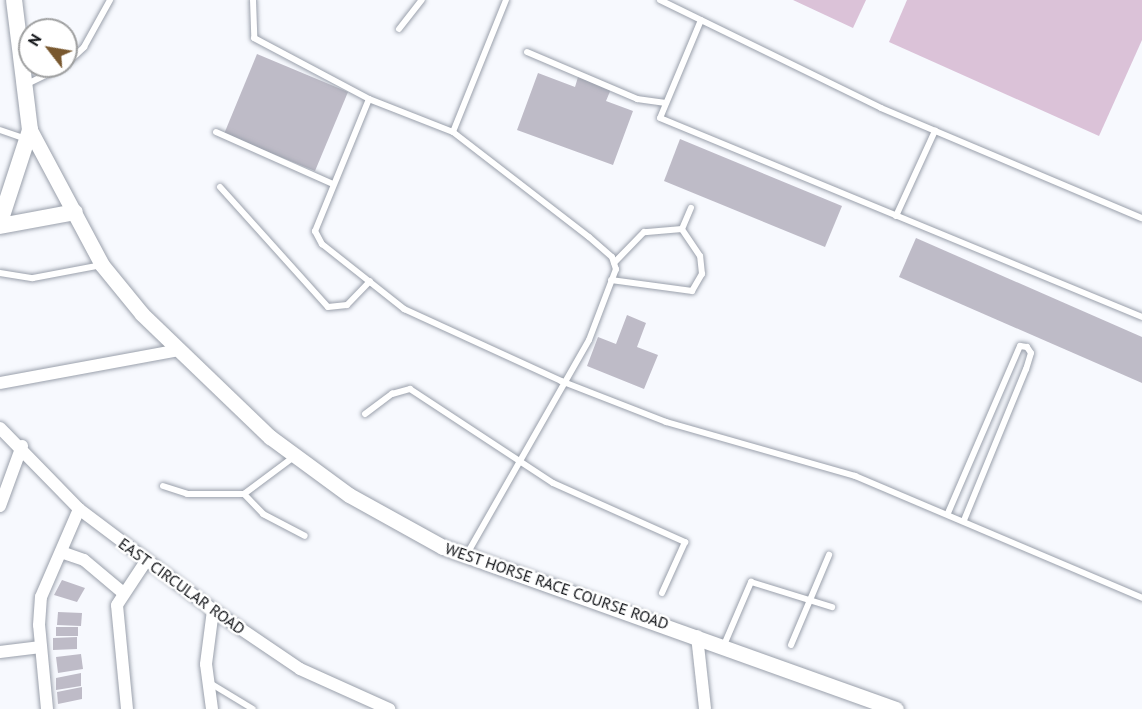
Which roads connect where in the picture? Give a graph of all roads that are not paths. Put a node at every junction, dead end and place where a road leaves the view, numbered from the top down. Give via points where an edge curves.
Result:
1 (14, 0) edge
2 (110, 0) edge
3 (253, 0) edge
4 (422, 0) edge
5 (506, 0) edge
6 (660, 0) edge
7 (701, 20) junction
8 (399, 29) dead end
9 (78, 52) edge
10 (526, 52) dead end
11 (39, 78) edge
12 (27, 84) junction
13 (369, 99) junction
14 (666, 103) junction
15 (0, 130) edge
16 (935, 131) junction
17 (216, 132) dead end
18 (453, 132) junction
19 (29, 134) junction
20 (333, 184) junction
21 (220, 187) dead end
22 (692, 208) dead end
23 (75, 212) junction
24 (896, 216) junction
25 (1142, 218) edge
26 (0, 224) edge
27 (682, 229) junction
28 (614, 263) junction
29 (102, 264) junction
30 (0, 273) edge
31 (611, 280) junction
32 (370, 281) junction
33 (1142, 317) edge
34 (174, 351) junction
35 (561, 381) junction
36 (0, 383) edge
37 (365, 414) dead end
38 (0, 428) edge
39 (21, 446) junction
40 (296, 456) junction
41 (516, 462) junction
42 (163, 486) dead end
43 (244, 494) junction
44 (0, 506) edge
45 (79, 509) junction
46 (948, 513) junction
47 (964, 520) junction
48 (305, 536) dead end
49 (61, 552) junction
50 (467, 554) junction
51 (830, 555) dead end
52 (146, 561) junction
53 (122, 592) junction
54 (662, 593) dead end
55 (1142, 598) edge
56 (810, 599) junction
57 (832, 608) dead end
58 (213, 610) junction
59 (697, 636) junction
60 (724, 645) junction
61 (791, 645) dead end
62 (41, 647) junction
63 (0, 652) edge
64 (208, 683) junction
65 (47, 709) edge
66 (127, 709) edge
67 (212, 709) edge
68 (253, 709) edge
69 (389, 709) edge
70 (705, 709) edge
71 (896, 709) edge

1 - 12 main road
2 - 9 lane
3 - 13 lane via 254,39
4 - 8 lane
5 - 18 lane
6 - 7 lane
7 - 14 lane
7 - 16 lane
10 - 14 lane via 638,99
11 - 12 lane
12 - 19 main road
13 - 18 lane
13 - 20 lane
14 - 24 lane via 660,118
15 - 19 lane
16 - 24 lane
16 - 25 lane
17 - 20 lane
18 - 28 lane via 589,237
19 - 23 street, WEST HORSE RACE COURSE ROAD
19 - 26 main road
20 - 32 lane via 315,231 322,244
21 - 32 lane via 328,307 347,305
22 - 27 lane
23 - 26 main road
23 - 29 street, WEST HORSE RACE COURSE ROAD
24 - 33 lane
27 - 28 lane via 644,232
27 - 31 lane via 700,256 702,274 692,291
28 - 31 lane
29 - 30 lane via 33,278
29 - 34 street, WEST HORSE RACE COURSE ROAD
31 - 35 lane via 589,340
32 - 35 lane via 404,309
34 - 36 street
34 - 40 street, WEST HORSE RACE COURSE ROAD
35 - 41 lane
35 - 46 lane via 666,422 813,461
37 - 41 lane via 392,394 410,389
38 - 39 street, EAST CIRCULAR ROAD
39 - 44 street
39 - 45 street, EAST CIRCULAR ROAD
40 - 43 lane
40 - 50 street, WEST HORSE RACE COURSE ROAD via 349,495 443,547
41 - 50 lane
41 - 54 lane via 685,542
42 - 43 lane via 187,494
43 - 48 lane via 263,514
45 - 49 street
45 - 52 street, EAST CIRCULAR ROAD
46 - 47 lane
46 - 47 lane via 1020,346 1027,347 1031,353 1026,369
47 - 55 lane
49 - 53 street via 84,560
49 - 62 street via 41,597
50 - 59 street, WEST HORSE RACE COURSE ROAD
51 - 56 lane
52 - 53 street
52 - 58 street, EAST CIRCULAR ROAD
53 - 66 street via 117,605
56 - 57 lane
56 - 60 lane via 751,582
56 - 61 lane
58 - 64 street
58 - 69 street, EAST CIRCULAR ROAD via 300,669
59 - 60 street, WEST HORSE RACE COURSE ROAD
59 - 70 street
60 - 71 street, WEST HORSE RACE COURSE ROAD
62 - 63 street
62 - 65 street
64 - 67 street
64 - 68 lane

